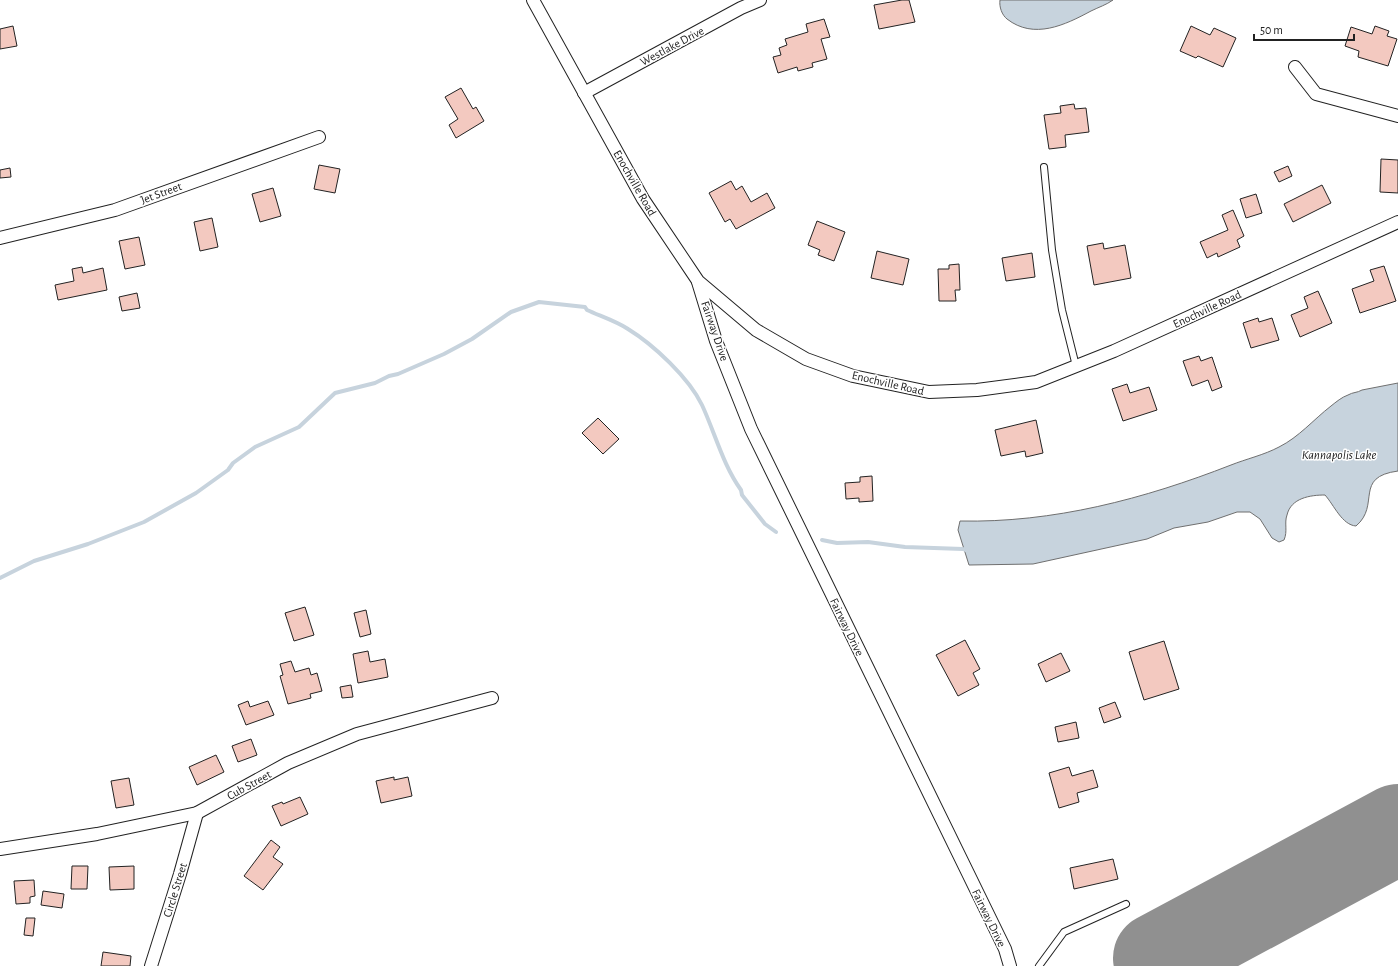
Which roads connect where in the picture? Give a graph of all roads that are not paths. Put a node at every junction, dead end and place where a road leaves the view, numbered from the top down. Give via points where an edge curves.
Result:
1 (533, 0) edge
2 (760, 0) edge
3 (1295, 67) dead end
4 (584, 93) junction
5 (1398, 116) edge
6 (319, 137) dead end
7 (1044, 167) dead end
8 (1398, 222) edge
9 (0, 238) edge
10 (698, 281) junction
11 (1076, 366) junction
12 (492, 698) dead end
13 (197, 813) junction
14 (0, 849) edge
15 (1126, 904) dead end
16 (151, 966) edge
17 (1010, 966) edge
18 (1039, 966) edge

1 - 4 street, Enochville Road
2 - 4 street, Westlake Drive
3 - 5 street via 1316,94
4 - 10 street, Enochville Road via 643,199
6 - 9 street, Jet Street via 115,210
7 - 11 lane via 1052,250 1062,310
8 - 11 street, Enochville Road
10 - 11 street, Enochville Road via 756,330 806,360 853,376 929,392 977,390 1036,382
10 - 17 street, Fairway Drive via 716,341 752,429 1005,949
12 - 13 street, Cub Street via 358,734 288,763
13 - 14 street, Cub Street via 97,834
13 - 16 street, Circle Street
15 - 18 lane via 1064,932

